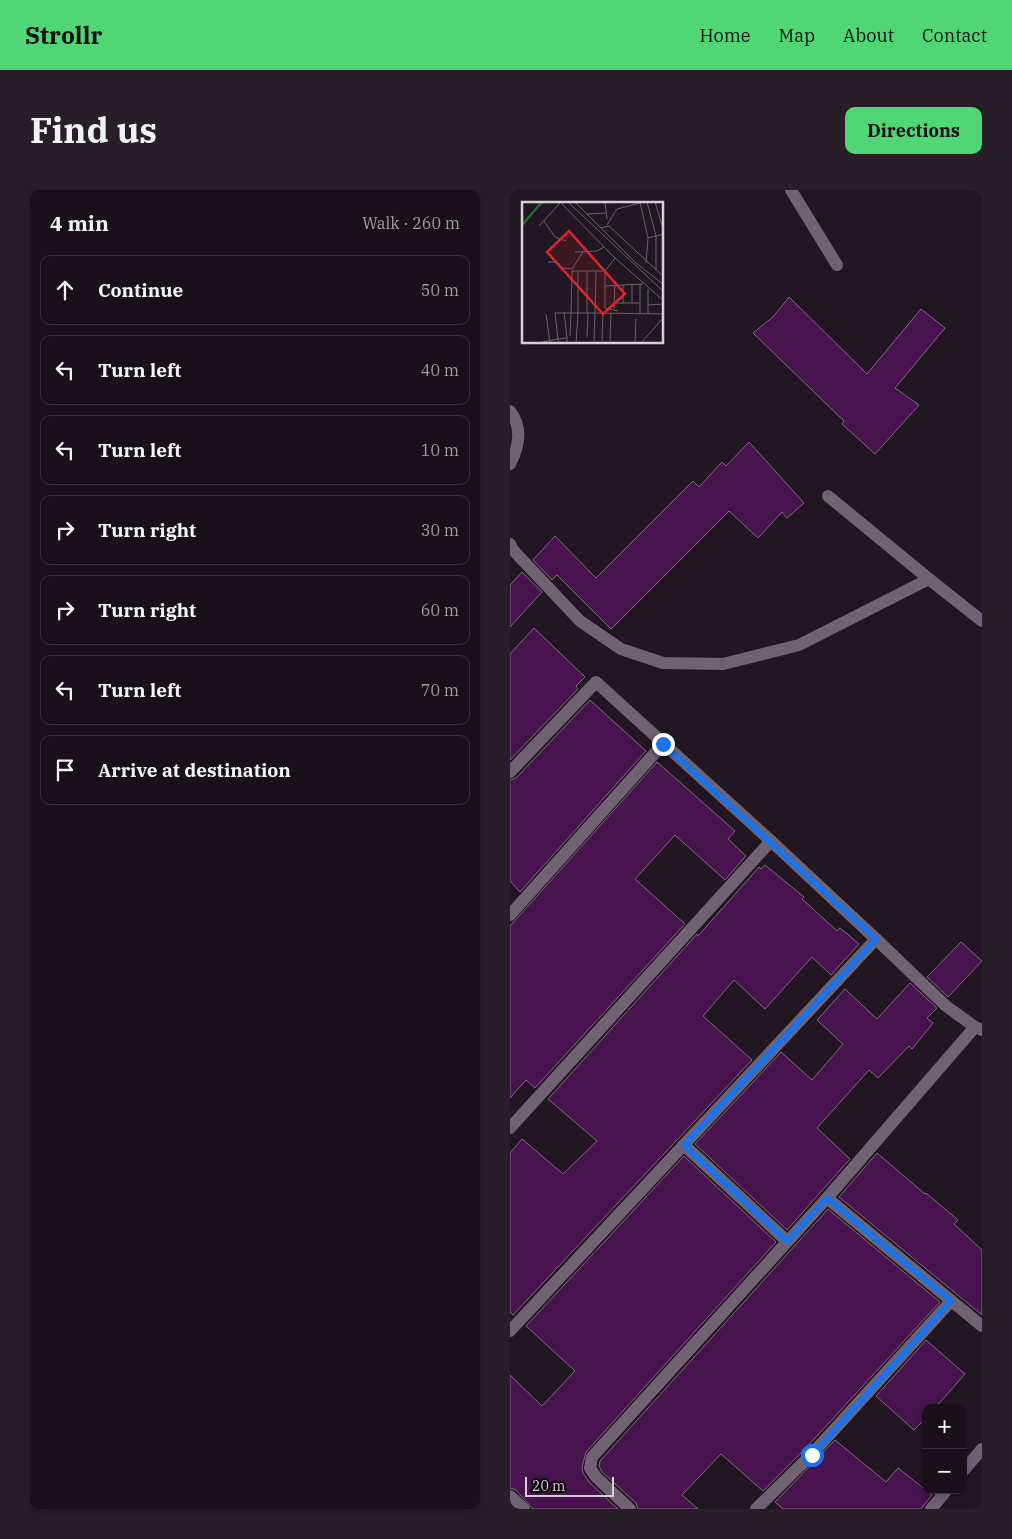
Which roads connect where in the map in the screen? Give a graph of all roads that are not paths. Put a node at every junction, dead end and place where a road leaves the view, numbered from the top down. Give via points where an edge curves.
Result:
1 (791, 190) edge
2 (838, 265) dead end
3 (510, 412) edge
4 (510, 464) edge
5 (828, 496) dead end
6 (510, 544) edge
7 (929, 579) junction
8 (982, 621) edge
9 (663, 744) junction
10 (510, 772) edge
11 (771, 841) junction
12 (510, 916) edge
13 (876, 939) junction
14 (979, 1028) edge
15 (510, 1128) edge
16 (684, 1145) junction
17 (827, 1198) junction
18 (787, 1241) junction
19 (951, 1301) junction
20 (982, 1326) edge
21 (510, 1331) edge
22 (982, 1448) edge
23 (967, 1466) edge
24 (944, 1494) edge
25 (762, 1507) edge
26 (630, 1509) edge
27 (931, 1509) edge

1 - 2 street
3 - 4 street via 516,418 519,436
5 - 7 street
6 - 7 street via 580,621 621,649 663,663 723,664 798,645
7 - 8 street
9 - 10 street via 596,682
9 - 11 street
9 - 12 street
11 - 13 street
11 - 15 street
13 - 14 street via 946,1006
13 - 16 street
14 - 17 street
16 - 18 street
16 - 21 street
17 - 18 street
17 - 19 street
18 - 26 street via 592,1457 590,1468 596,1477
19 - 20 street
19 - 25 street
22 - 23 street
24 - 27 street

